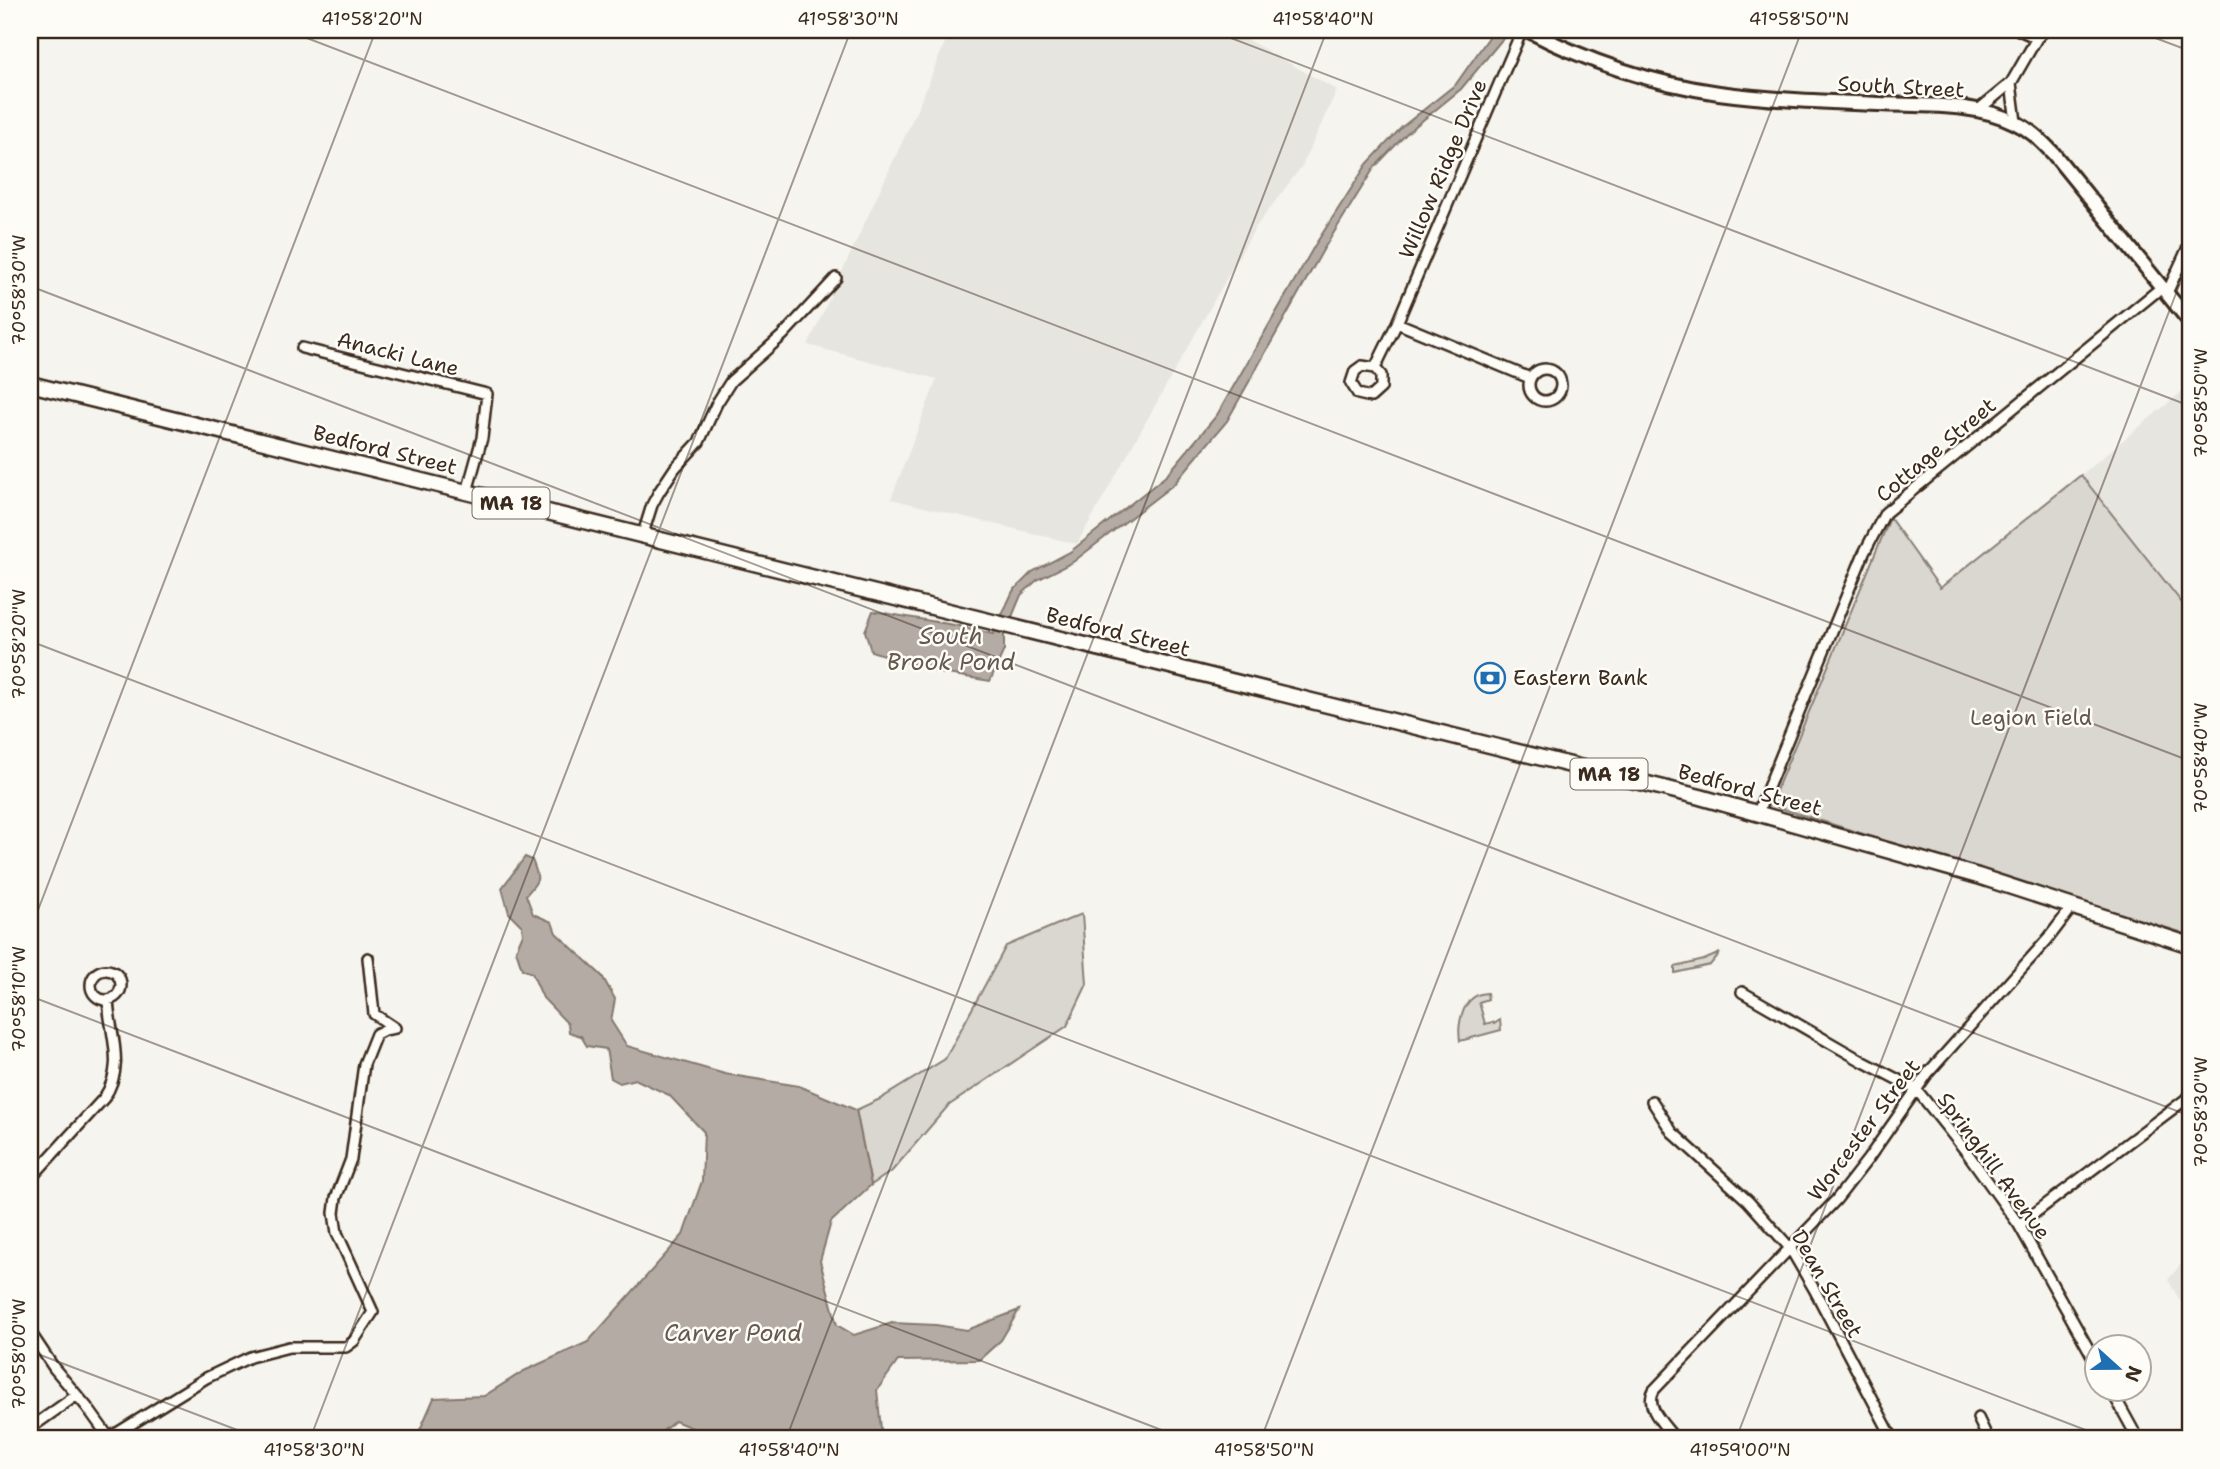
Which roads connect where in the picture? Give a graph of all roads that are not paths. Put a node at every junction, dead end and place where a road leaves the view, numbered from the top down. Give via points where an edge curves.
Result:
1 (1525, 30) edge
2 (2019, 30) edge
3 (2045, 30) edge
4 (2037, 38) junction
5 (2011, 83) junction
6 (1977, 111) junction
7 (2016, 122) junction
8 (2190, 243) edge
9 (836, 278) dead end
10 (2164, 290) junction
11 (2190, 322) edge
12 (1397, 323) junction
13 (302, 348) dead end
14 (1375, 368) dead end
15 (1530, 378) dead end
16 (30, 384) edge
17 (467, 492) junction
18 (642, 537) junction
19 (1758, 812) junction
20 (2073, 906) junction
21 (2190, 945) edge
22 (368, 958) dead end
23 (1742, 992) dead end
24 (108, 1000) dead end
25 (1916, 1089) junction
26 (2190, 1096) edge
27 (1652, 1101) dead end
28 (30, 1179) edge
29 (2019, 1225) junction
30 (1790, 1248) junction
31 (30, 1332) edge
32 (2084, 1341) edge
33 (77, 1395) junction
34 (2118, 1402) edge
35 (1978, 1418) dead end
36 (30, 1426) edge
37 (109, 1439) edge
38 (1675, 1439) edge
39 (1893, 1439) edge
40 (1988, 1439) edge
41 (2138, 1439) edge

1 - 6 street, South Street via 1601,64 1695,89 1787,100
1 - 12 street, Willow Ridge Drive
2 - 4 street
3 - 4 street
4 - 5 street
5 - 6 street
5 - 7 street
6 - 7 street, South Street
7 - 10 street, South Street via 2053,153
8 - 10 street
9 - 18 street via 783,335 731,381 699,442 659,492
10 - 11 street, South Street
10 - 19 street, Cottage Street via 1885,513 1864,553
12 - 14 street, Willow Ridge Drive
12 - 15 street
13 - 17 street, Anacki Lane via 486,394 479,450
16 - 17 main road, Bedford Street / MA 18
17 - 18 main road, Bedford Street / MA 18
18 - 19 main road, Bedford Street / MA 18
19 - 20 main road, Bedford Street / MA 18
20 - 21 main road, Bedford Street / MA 18
20 - 25 street, Worcester Street
22 - 37 street via 374,1014 395,1028 376,1034 364,1065 351,1159 334,1213 337,1233 373,1312 346,1347 289,1348 250,1357 206,1378
23 - 25 street, Springhill Avenue
24 - 28 street via 117,1066 112,1084
25 - 29 street, Springhill Avenue
25 - 30 street, Worcester Street via 1852,1180
26 - 29 street
27 - 30 street, Dean Street via 1672,1132 1748,1201
29 - 32 street, Springhill Avenue
30 - 38 street, Worcester Street via 1654,1390 1653,1410
30 - 39 street, Dean Street
31 - 33 street
33 - 36 street
33 - 37 street
34 - 41 street
35 - 40 street

